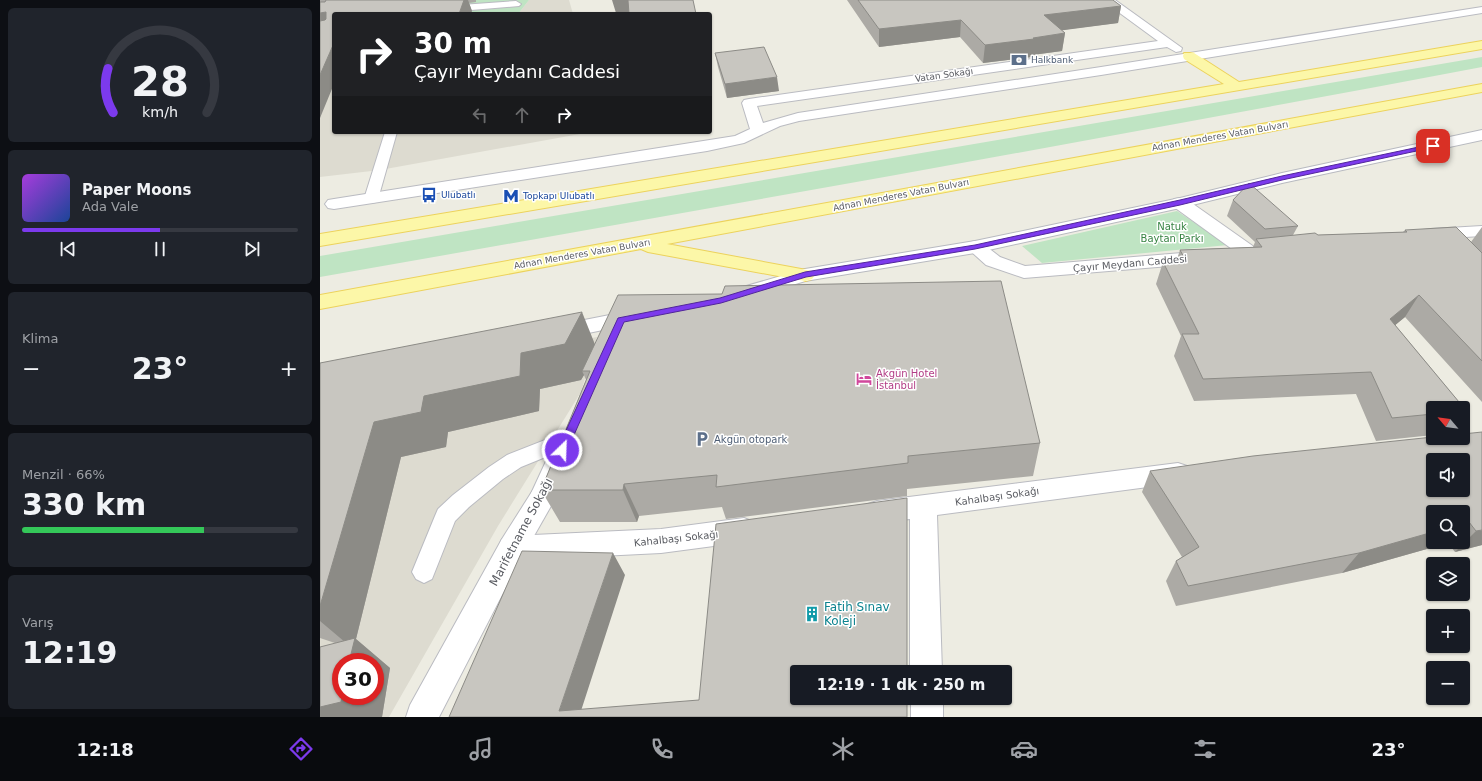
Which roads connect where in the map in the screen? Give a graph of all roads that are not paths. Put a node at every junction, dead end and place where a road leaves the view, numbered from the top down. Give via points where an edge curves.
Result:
1 (1108, 0) edge
2 (516, 4) dead end
3 (434, 10) edge
4 (1482, 10) edge
5 (1169, 44) junction
6 (1482, 45) edge
7 (1189, 56) junction
8 (1463, 78) dead end
9 (1236, 86) junction
10 (1482, 88) edge
11 (1442, 95) junction
12 (758, 131) junction
13 (390, 134) edge
14 (1482, 135) edge
15 (371, 199) junction
16 (1180, 203) junction
17 (334, 204) dead end
18 (1482, 231) edge
19 (1440, 233) junction
20 (1416, 235) edge
21 (320, 240) edge
22 (635, 244) junction
23 (975, 247) junction
24 (1456, 249) edge
25 (805, 275) junction
26 (728, 298) edge
27 (320, 302) edge
28 (652, 314) edge
29 (621, 320) junction
30 (544, 335) edge
31 (612, 341) edge
32 (577, 418) edge
33 (568, 439) junction
34 (1201, 470) edge
35 (923, 506) junction
36 (854, 515) edge
37 (769, 527) edge
38 (512, 548) junction
39 (424, 572) dead end
40 (926, 665) edge
41 (927, 705) edge
42 (422, 717) edge
43 (927, 717) edge

1 - 5 street
2 - 3 lane
4 - 7 street
5 - 7 street
5 - 12 street, Vatan Sokağı via 749,103
6 - 9 main road
7 - 9 main road
7 - 12 street via 798,117
8 - 11 main road via 1450,82
9 - 21 main road
10 - 11 main road, Adnan Menderes Vatan Bulvarı
11 - 22 main road, Adnan Menderes Vatan Bulvarı
12 - 15 street via 739,140 707,146
13 - 15 lane
14 - 16 street
15 - 17 street
16 - 23 street
16 - 23 street, Çayır Meydanı Caddesi via 1258,252 1024,272 993,260
18 - 19 street
19 - 20 street
19 - 24 street
22 - 25 main road
22 - 27 main road, Adnan Menderes Vatan Bulvarı
23 - 25 street
25 - 26 street
28 - 29 street
29 - 30 street
29 - 31 street
32 - 33 street, Marifetname Sokağı
33 - 38 street, Marifetname Sokağı via 542,498
33 - 39 lane via 514,461 461,501 446,516
34 - 35 street, Kahalbaşı Sokağı
35 - 36 street, Kahalbaşı Sokağı
35 - 40 street
37 - 38 street, Kahalbaşı Sokağı via 661,541
38 - 42 street, Marifetname Sokağı
41 - 43 street

